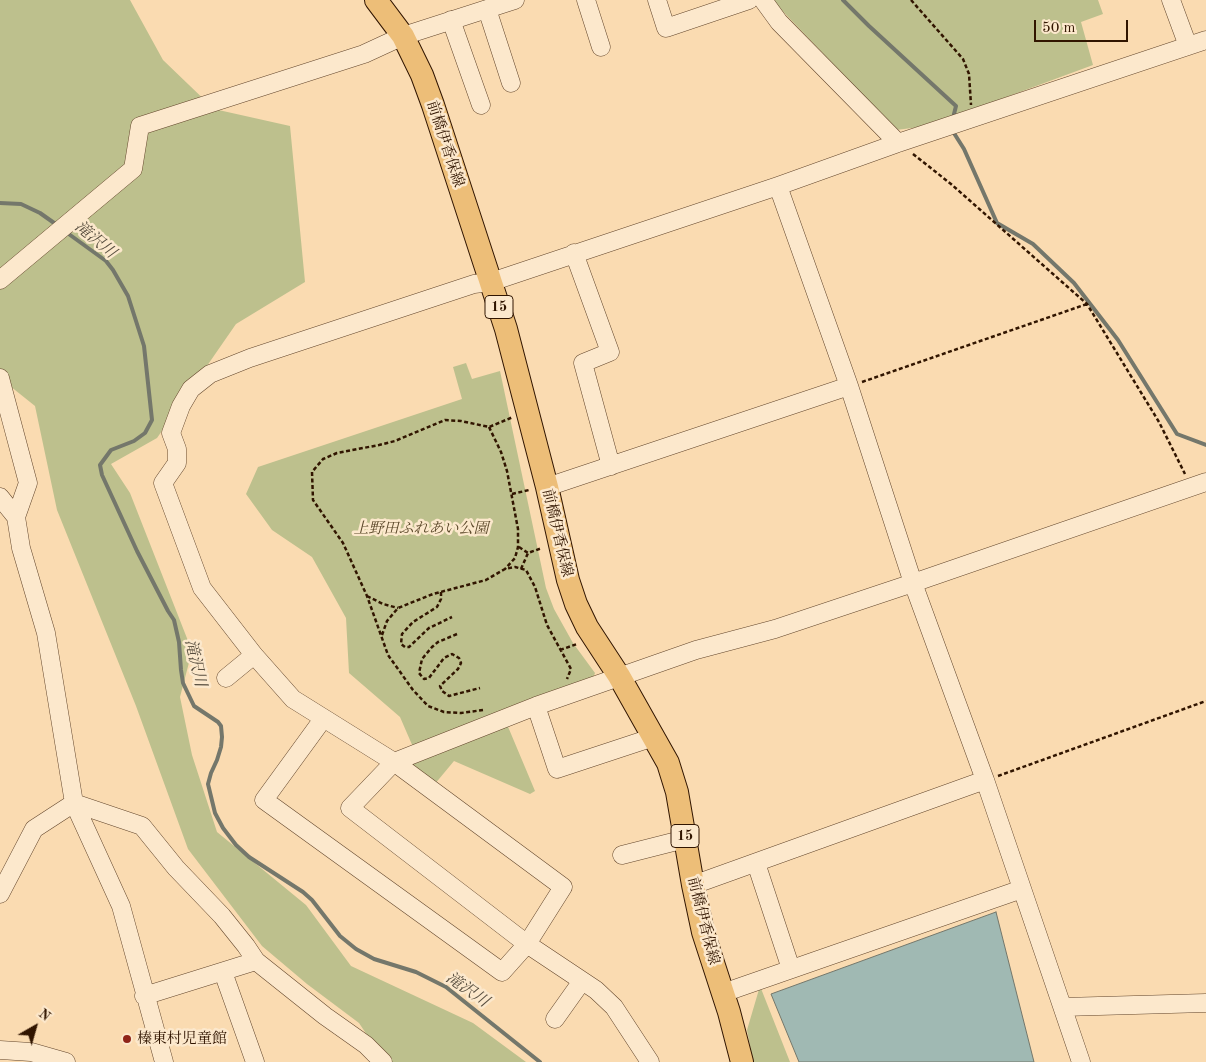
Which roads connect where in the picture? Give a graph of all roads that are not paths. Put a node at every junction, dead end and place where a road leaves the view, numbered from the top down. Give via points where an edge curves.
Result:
1 (376, 0) edge
2 (515, 0) edge
3 (586, 0) edge
4 (657, 0) edge
5 (749, 0) edge
6 (763, 0) edge
7 (1171, 0) edge
8 (487, 9) junction
9 (451, 20) junction
10 (403, 36) junction
11 (1206, 40) edge
12 (1188, 46) junction
13 (601, 47) dead end
14 (511, 83) dead end
15 (481, 105) dead end
16 (898, 143) junction
17 (778, 186) junction
18 (574, 253) junction
19 (0, 280) edge
20 (491, 282) junction
21 (0, 378) edge
22 (849, 386) junction
23 (611, 466) junction
24 (1199, 484) edge
25 (538, 489) junction
26 (0, 496) edge
27 (16, 517) junction
28 (912, 584) junction
29 (254, 655) junction
30 (619, 676) junction
31 (226, 678) dead end
32 (536, 706) junction
33 (323, 719) junction
34 (654, 737) junction
35 (394, 762) junction
36 (985, 780) junction
37 (74, 803) junction
38 (685, 839) junction
39 (622, 855) dead end
40 (756, 863) junction
41 (693, 885) junction
42 (1022, 889) junction
43 (0, 894) edge
44 (528, 944) junction
45 (256, 961) junction
46 (791, 969) junction
47 (223, 972) junction
48 (582, 981) junction
49 (723, 993) junction
50 (144, 996) junction
51 (1206, 1003) edge
52 (1063, 1006) junction
53 (554, 1019) dead end
54 (0, 1050) edge
55 (66, 1062) edge
56 (164, 1062) edge
57 (255, 1062) edge
58 (383, 1062) edge
59 (650, 1062) edge
60 (742, 1062) edge
61 (1081, 1062) edge

1 - 10 main road, 前橋伊香保線 / 15
2 - 8 street
3 - 13 street
4 - 5 street via 666,28
6 - 16 street via 780,22
7 - 12 street
8 - 9 street
8 - 14 street
9 - 10 street
9 - 15 street
10 - 19 street via 364,54 140,126 133,169
10 - 20 main road, 前橋伊香保線 / 15 via 433,105
11 - 12 street
12 - 16 street
16 - 17 street
17 - 18 street
17 - 22 street
18 - 20 street
18 - 23 street via 610,352 583,362
20 - 25 main road, 前橋伊香保線 / 15 via 506,329
20 - 29 street via 465,287 250,358 210,374 191,390 180,406 171,433 177,449 177,463 163,483 202,588
21 - 27 street via 28,482
22 - 23 street
22 - 28 street
23 - 25 street
24 - 28 street
25 - 30 main road, 前橋伊香保線 / 15 via 576,604
26 - 27 street
27 - 37 street via 20,548 46,633
28 - 30 street
28 - 36 street
29 - 31 street
29 - 33 street via 293,700
30 - 32 street
30 - 34 main road, 前橋伊香保線 / 15
32 - 34 street via 557,769
32 - 35 street
33 - 35 street
33 - 44 street via 264,800 502,972
34 - 38 main road, 前橋伊香保線 / 15 via 668,763 677,792
35 - 44 street via 563,887
35 - 44 street via 350,808
36 - 40 street
36 - 42 street
37 - 43 street via 34,829
37 - 45 street via 142,826 222,916
37 - 50 street via 120,906
38 - 39 street
38 - 41 main road, 前橋伊香保線 / 15
40 - 41 street
40 - 46 street
41 - 49 main road, 前橋伊香保線 / 15 via 703,932
42 - 46 street
42 - 52 street
44 - 48 street
45 - 47 street
45 - 58 street via 366,1045
46 - 49 street
47 - 50 street
47 - 57 street
48 - 53 street
48 - 59 street via 614,1007
49 - 60 main road, 前橋伊香保線 / 15
50 - 56 street
51 - 52 street
52 - 61 street
54 - 55 street via 32,1052

